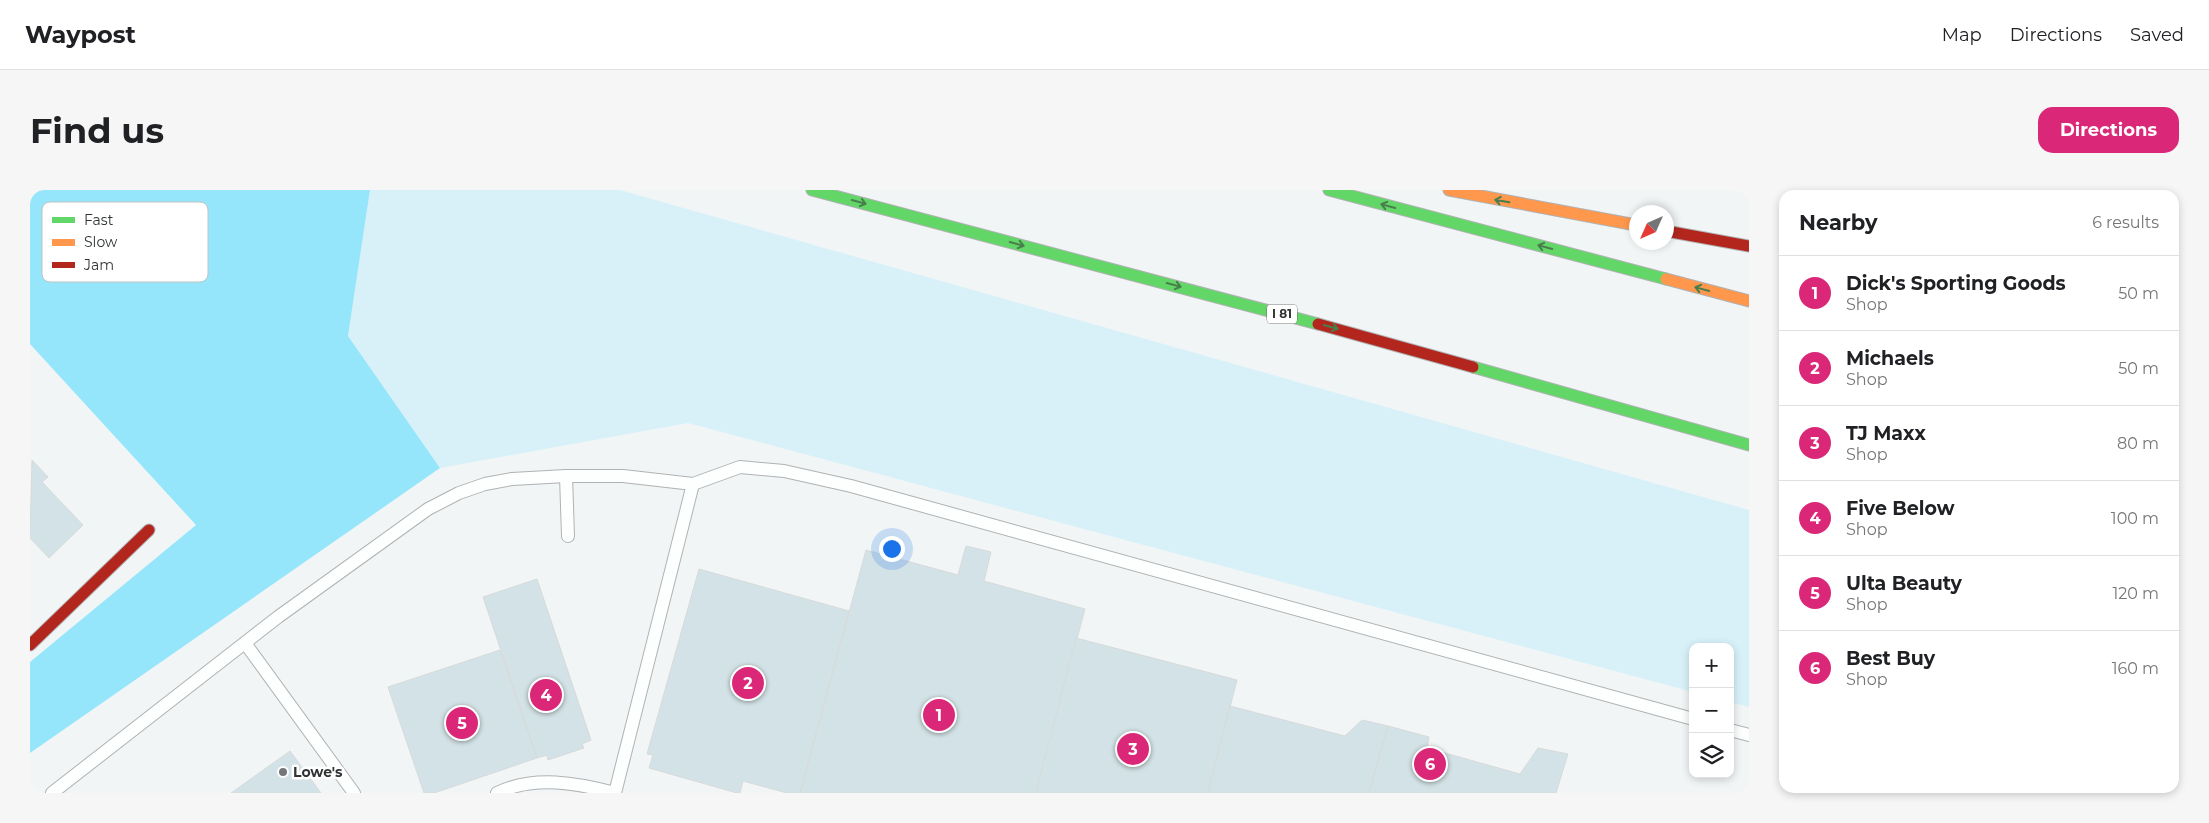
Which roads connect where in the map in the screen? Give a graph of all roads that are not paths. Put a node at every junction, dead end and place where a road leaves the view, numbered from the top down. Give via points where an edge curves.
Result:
1 (812, 190) edge
2 (1328, 190) edge
3 (1450, 190) edge
4 (1629, 225) edge
5 (1674, 232) edge
6 (1749, 246) edge
7 (1749, 301) edge
8 (1749, 445) edge
9 (566, 476) junction
10 (693, 484) junction
11 (150, 530) dead end
12 (568, 536) dead end
13 (245, 644) junction
14 (30, 645) edge
15 (1689, 718) edge
16 (1734, 731) edge
17 (1749, 735) edge
18 (52, 793) edge
19 (354, 793) edge
20 (497, 793) edge
21 (615, 793) edge

1 -> 8 main road, I 81 via 1323,325
7 -> 2 main road
4 -> 3 main road
5 - 6 main road
9 - 10 lane via 623,476
9 - 12 lane
9 - 13 lane via 485,484 445,499
10 - 15 lane via 740,467 784,471 851,486
10 - 21 lane
11 - 14 main road
13 - 18 lane
13 - 19 lane
16 - 17 lane
20 - 21 lane via 554,782

